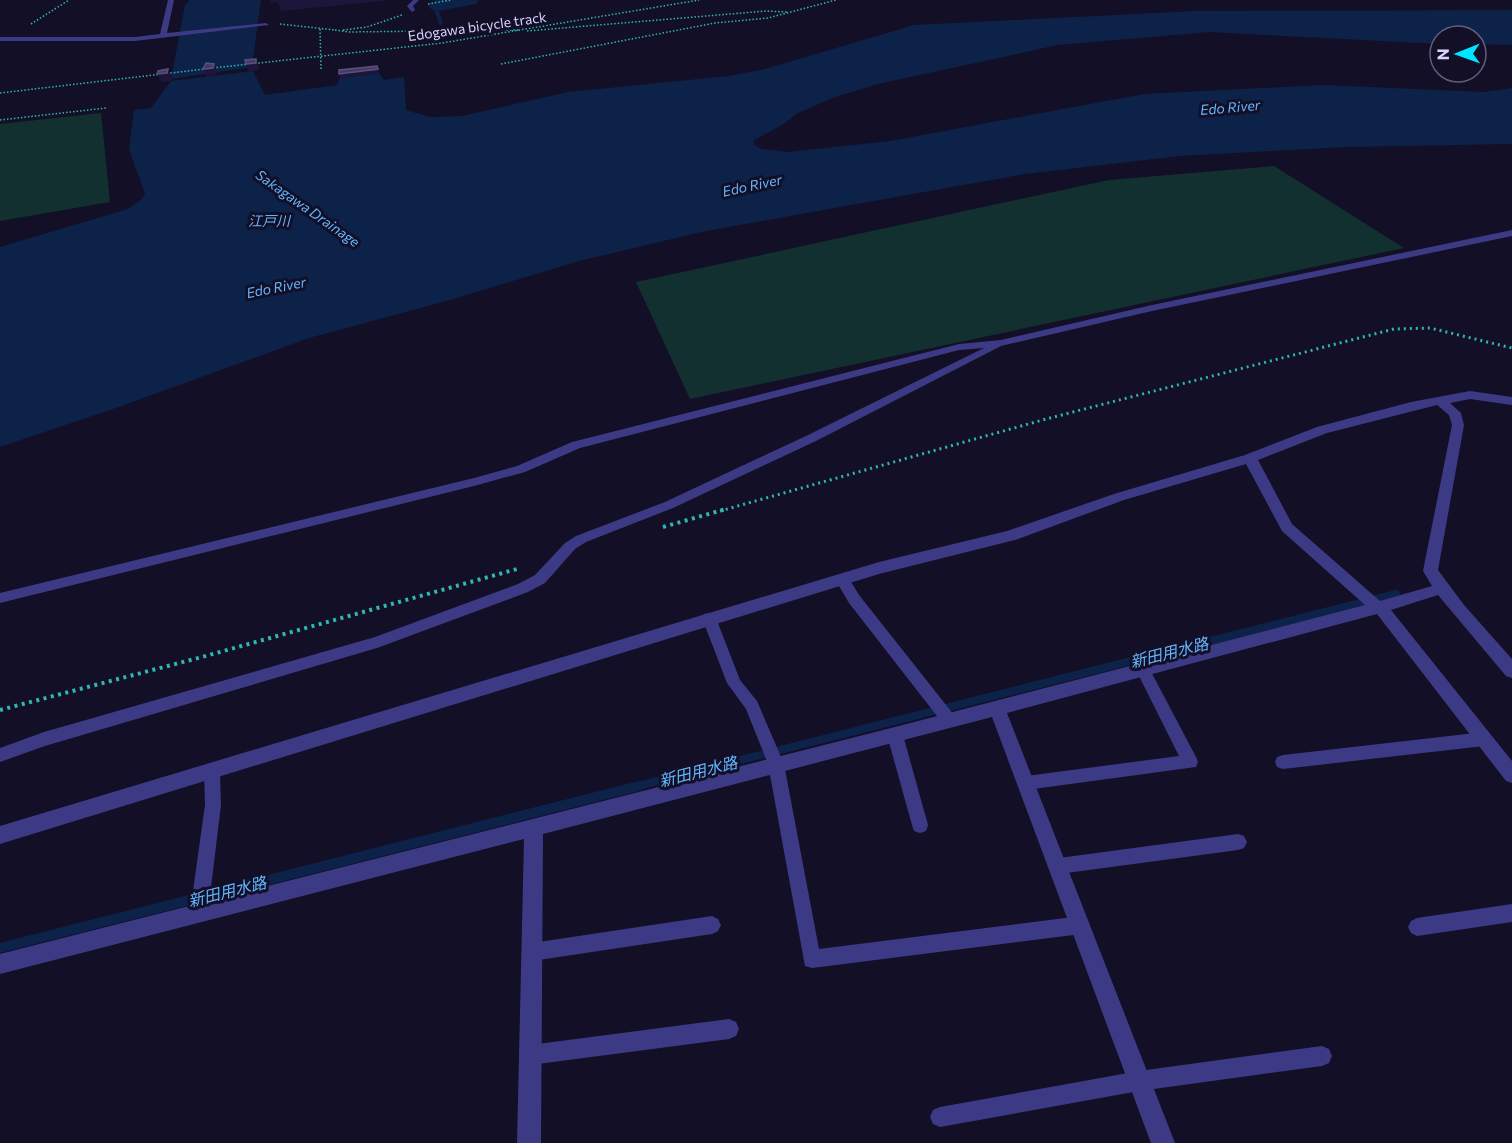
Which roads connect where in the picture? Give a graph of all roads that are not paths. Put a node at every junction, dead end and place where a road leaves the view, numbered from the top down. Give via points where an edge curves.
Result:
1 (171, 0) edge
2 (416, 0) edge
3 (412, 10) road end
4 (267, 25) road end
5 (163, 35) junction
6 (4, 39) edge
7 (1512, 233) edge
8 (1000, 343) junction
9 (1440, 400) junction
10 (1512, 401) edge
11 (1250, 458) junction
12 (842, 579) junction
13 (1440, 588) junction
14 (0, 598) edge
15 (1379, 607) junction
16 (709, 618) junction
17 (1143, 670) junction
18 (1512, 671) edge
19 (997, 708) junction
20 (950, 720) junction
21 (895, 735) junction
22 (1484, 739) junction
23 (0, 755) edge
24 (1283, 762) dead end
25 (776, 764) junction
26 (212, 771) junction
27 (1512, 775) edge
28 (1026, 783) junction
29 (920, 825) dead end
30 (534, 826) junction
31 (0, 835) edge
32 (1238, 842) dead end
33 (1059, 866) junction
34 (199, 912) junction
35 (1512, 912) edge
36 (712, 925) dead end
37 (1081, 925) junction
38 (1417, 927) dead end
39 (532, 952) junction
40 (0, 964) edge
41 (729, 1029) dead end
42 (530, 1056) junction
43 (1322, 1056) dead end
44 (1139, 1081) junction
45 (940, 1117) dead end
46 (529, 1143) edge
47 (1163, 1143) edge

1 - 5 street
2 - 3 lane via 410,6
4 - 5 street
5 - 6 street via 135,39
7 - 8 lane
8 - 14 lane via 958,348 656,423 576,445 521,469 474,482
8 - 23 lane via 924,384 669,505 582,539 570,546 540,579 523,588 377,642
9 - 10 street via 1470,394
9 - 11 street via 1322,430
9 - 13 street via 1458,418 1430,571
11 - 12 street via 1119,497 1010,536
11 - 15 street via 1287,527
12 - 16 street
12 - 20 lane
13 - 15 street
13 - 18 street
15 - 17 street
15 - 22 street
16 - 25 lane via 734,683 752,706
16 - 26 street
17 - 19 street
17 - 28 lane via 1190,762
19 - 20 street
19 - 28 street
20 - 21 street
21 - 25 street
21 - 29 lane
22 - 24 lane
22 - 27 street
25 - 30 street
25 - 37 lane via 812,959
26 - 31 street
26 - 34 lane via 213,805
28 - 33 street
30 - 34 street
30 - 39 street
32 - 33 lane
33 - 37 street
34 - 40 street
35 - 38 lane
36 - 39 lane
37 - 44 street
39 - 42 street
41 - 42 lane
42 - 46 street
43 - 44 lane
44 - 45 lane
44 - 47 street

